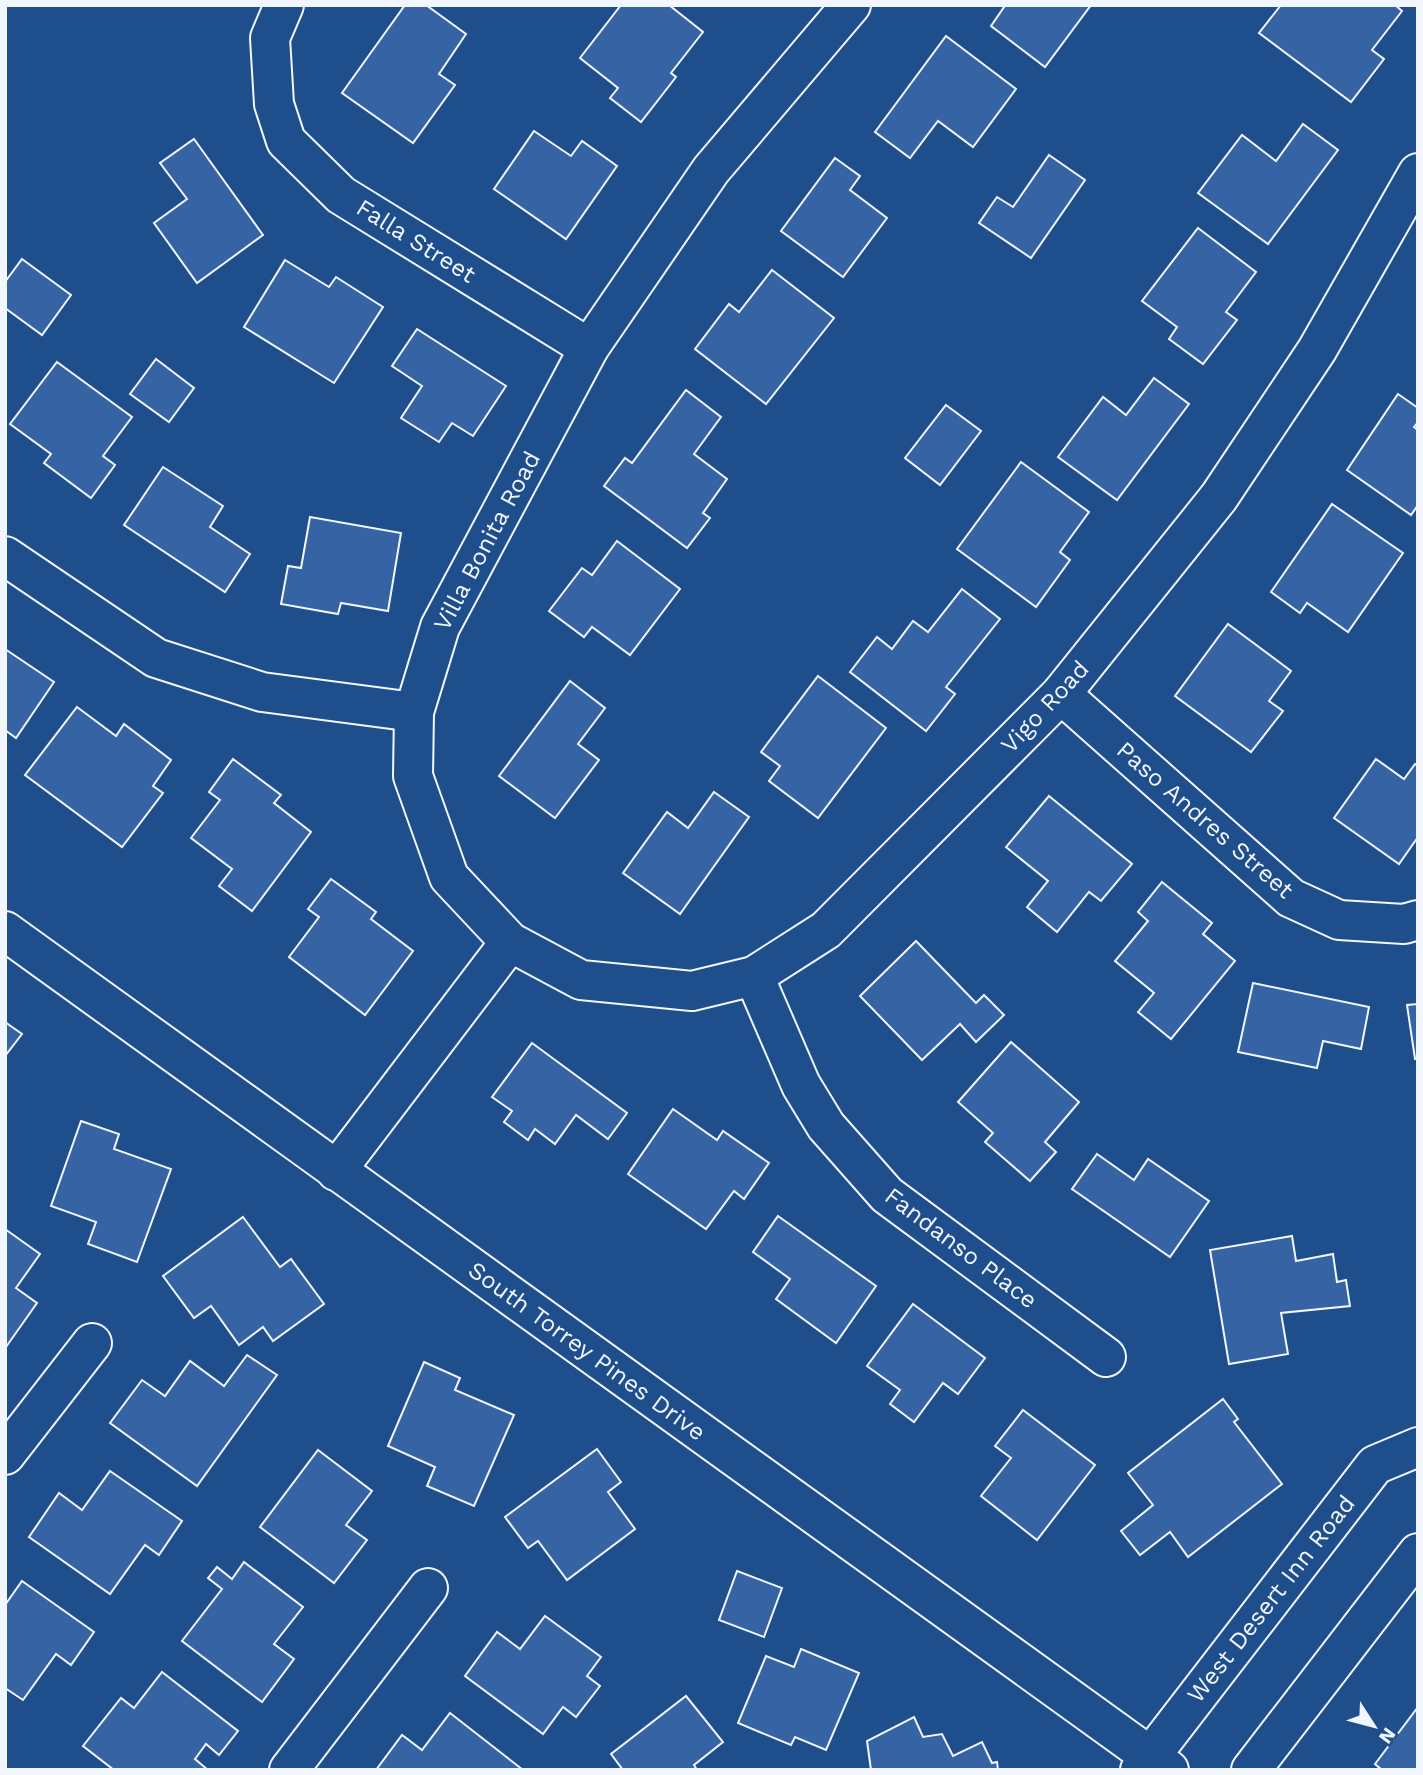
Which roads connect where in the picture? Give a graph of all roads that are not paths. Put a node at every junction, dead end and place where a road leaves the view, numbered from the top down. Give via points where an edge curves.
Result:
1 (284, 5) edge
2 (851, 5) edge
3 (1418, 173) edge
4 (589, 348) junction
5 (5, 556) edge
6 (1061, 694) junction
7 (414, 712) junction
8 (1411, 922) edge
9 (5, 931) edge
10 (510, 942) junction
11 (754, 976) junction
12 (336, 1171) junction
13 (92, 1343) dead end
14 (1107, 1357) dead end
15 (1418, 1447) edge
16 (5, 1455) edge
17 (1418, 1553) edge
18 (428, 1588) dead end
19 (1153, 1765) edge
20 (289, 1770) edge
21 (1251, 1770) edge

1 - 4 street, Falla Street via 270,38 274,104 286,141 341,195
2 - 4 street, Villa Bonita Road via 711,170
3 - 6 street, Vigo Road via 1317,350 1219,498
4 - 7 street, Villa Bonita Road via 440,627
5 - 7 street via 156,658 262,692
6 - 8 street, Paso Andres Street via 1291,898 1339,920
6 - 11 street, Vigo Road via 826,930
7 - 10 street, Villa Bonita Road via 413,776 449,877
9 - 12 street, South Torrey Pines Drive
10 - 11 street, Vigo Road via 581,979 692,991
10 - 12 street
11 - 14 street, Fandanso Place via 801,1085 826,1126 887,1195
12 - 19 street, South Torrey Pines Drive
13 - 16 street
15 - 19 street, West Desert Inn Road via 1374,1465
17 - 21 street
18 - 20 street

